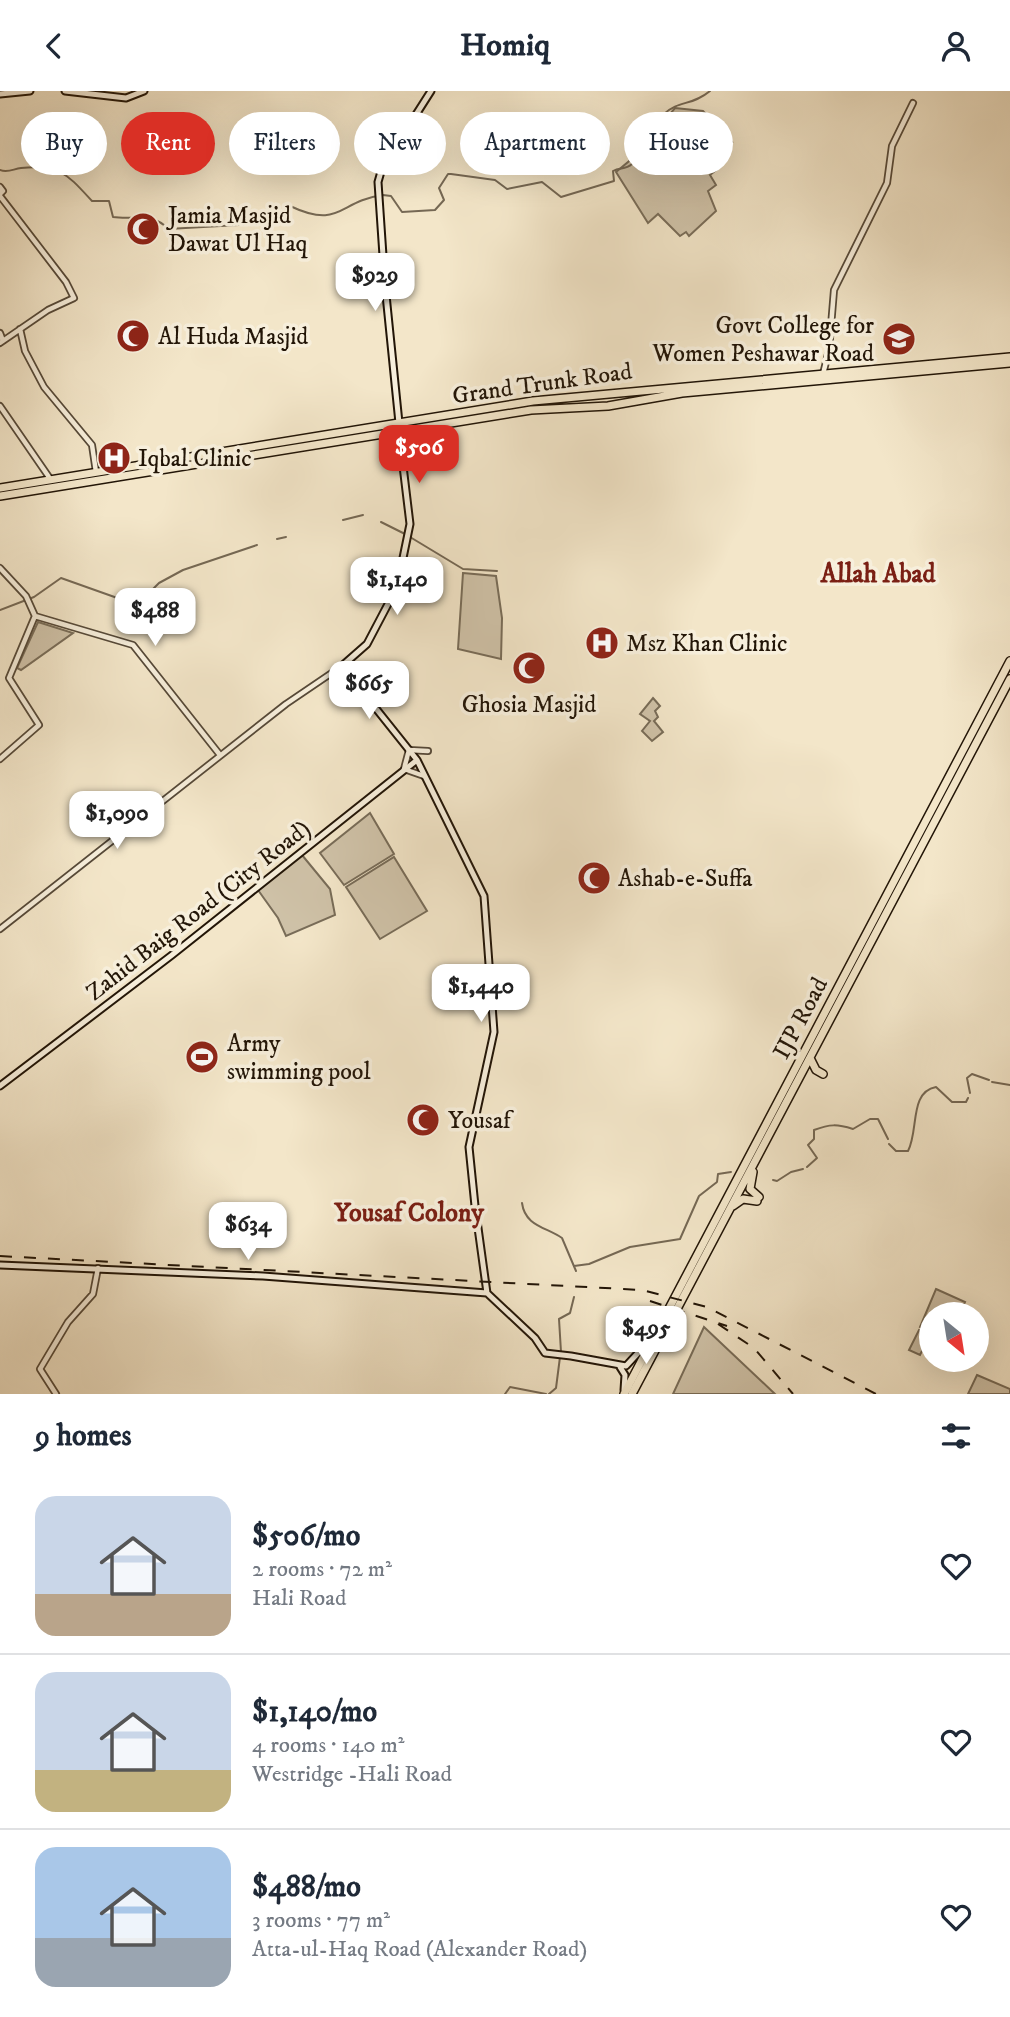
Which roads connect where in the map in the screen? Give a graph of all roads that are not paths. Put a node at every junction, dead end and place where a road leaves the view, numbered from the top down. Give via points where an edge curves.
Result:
1 (30, 91) edge
2 (65, 91) edge
3 (144, 91) edge
4 (431, 91) edge
5 (0, 94) edge
6 (913, 103) dead end
7 (1, 192) edge
8 (20, 329) junction
9 (0, 333) edge
10 (1, 342) edge
11 (1010, 357) edge
12 (1010, 363) edge
13 (920, 370) junction
14 (880, 374) junction
15 (823, 375) junction
16 (671, 389) junction
17 (683, 393) junction
18 (569, 398) junction
19 (686, 403) dead end
20 (0, 406) edge
21 (572, 407) junction
22 (399, 423) junction
23 (409, 429) junction
24 (387, 433) junction
25 (400, 441) junction
26 (317, 444) junction
27 (236, 449) junction
28 (170, 459) junction
29 (151, 470) junction
30 (96, 472) junction
31 (51, 480) junction
32 (0, 488) edge
33 (0, 496) edge
34 (0, 568) edge
35 (35, 616) junction
36 (1010, 661) edge
37 (342, 666) junction
38 (1010, 679) edge
39 (979, 729) junction
40 (409, 750) junction
41 (428, 751) dead end
42 (220, 755) junction
43 (0, 759) edge
44 (417, 760) junction
45 (404, 769) junction
46 (425, 776) junction
47 (0, 929) edge
48 (810, 1058) junction
49 (823, 1074) dead end
50 (0, 1086) edge
51 (755, 1162) junction
52 (728, 1211) junction
53 (0, 1265) edge
54 (98, 1268) junction
55 (487, 1293) junction
56 (654, 1335) junction
57 (620, 1367) junction
58 (56, 1394) edge
59 (623, 1394) edge
60 (632, 1394) edge

1 - 5 main road
2 - 3 main road via 132,98
4 - 22 main road via 382,168 377,189
6 - 15 street via 892,146 887,183 834,290
7 - 8 street via 74,298
8 - 10 street
8 - 30 street via 25,351 44,387 92,445
9 - 10 street
11 - 13 highway, Grand Trunk Road
12 - 13 highway, Grand Trunk Road
13 - 14 highway, Grand Trunk Road
14 - 15 highway, Grand Trunk Road
14 - 17 highway, Grand Trunk Road
15 - 16 highway, Grand Trunk Road
16 - 17 highway via 636,395
16 - 18 highway, Grand Trunk Road
17 - 19 highway
17 - 21 highway, Grand Trunk Road via 632,403
18 - 21 highway via 629,397
18 - 22 highway, Grand Trunk Road
20 - 31 street
21 - 23 highway, Grand Trunk Road
22 - 27 highway, Grand Trunk Road
23 - 24 highway, Grand Trunk Road
23 - 25 main road
24 - 25 main road
24 - 26 highway, Grand Trunk Road
25 - 37 main road via 410,531 397,587 367,644
26 - 27 highway via 221,456
26 - 29 highway, Grand Trunk Road
27 - 28 highway, Grand Trunk Road
28 - 29 highway via 212,456
28 - 30 highway, Grand Trunk Road
29 - 33 highway, Grand Trunk Road
30 - 31 highway, Grand Trunk Road
31 - 32 highway, Grand Trunk Road
34 - 35 street via 26,596
35 - 42 street via 133,645
35 - 43 street via 9,678 39,723
36 - 39 highway, IJP Road
37 - 40 main road
37 - 42 street
38 - 39 highway, IJP Road
39 - 48 highway, IJP Road
39 - 56 highway, IJP Road
40 - 41 street
40 - 44 main road
40 - 45 street
42 - 47 street
44 - 45 main road, Zahid Baig Road (City Road)
44 - 46 main road
45 - 46 street
45 - 50 main road, Zahid Baig Road (City Road)
46 - 55 main road via 484,896 494,1032 469,1147
48 - 49 highway
48 - 51 highway, IJP Road
51 - 52 highway, IJP Road
51 - 52 highway via 750,1189 758,1199 743,1199
52 - 60 highway, IJP Road
53 - 54 main road
54 - 55 main road
54 - 58 street via 93,1294 68,1322 40,1369
55 - 57 main road via 543,1351
56 - 57 main road via 631,1364
56 - 59 highway, IJP Road
57 - 59 main road via 625,1375

